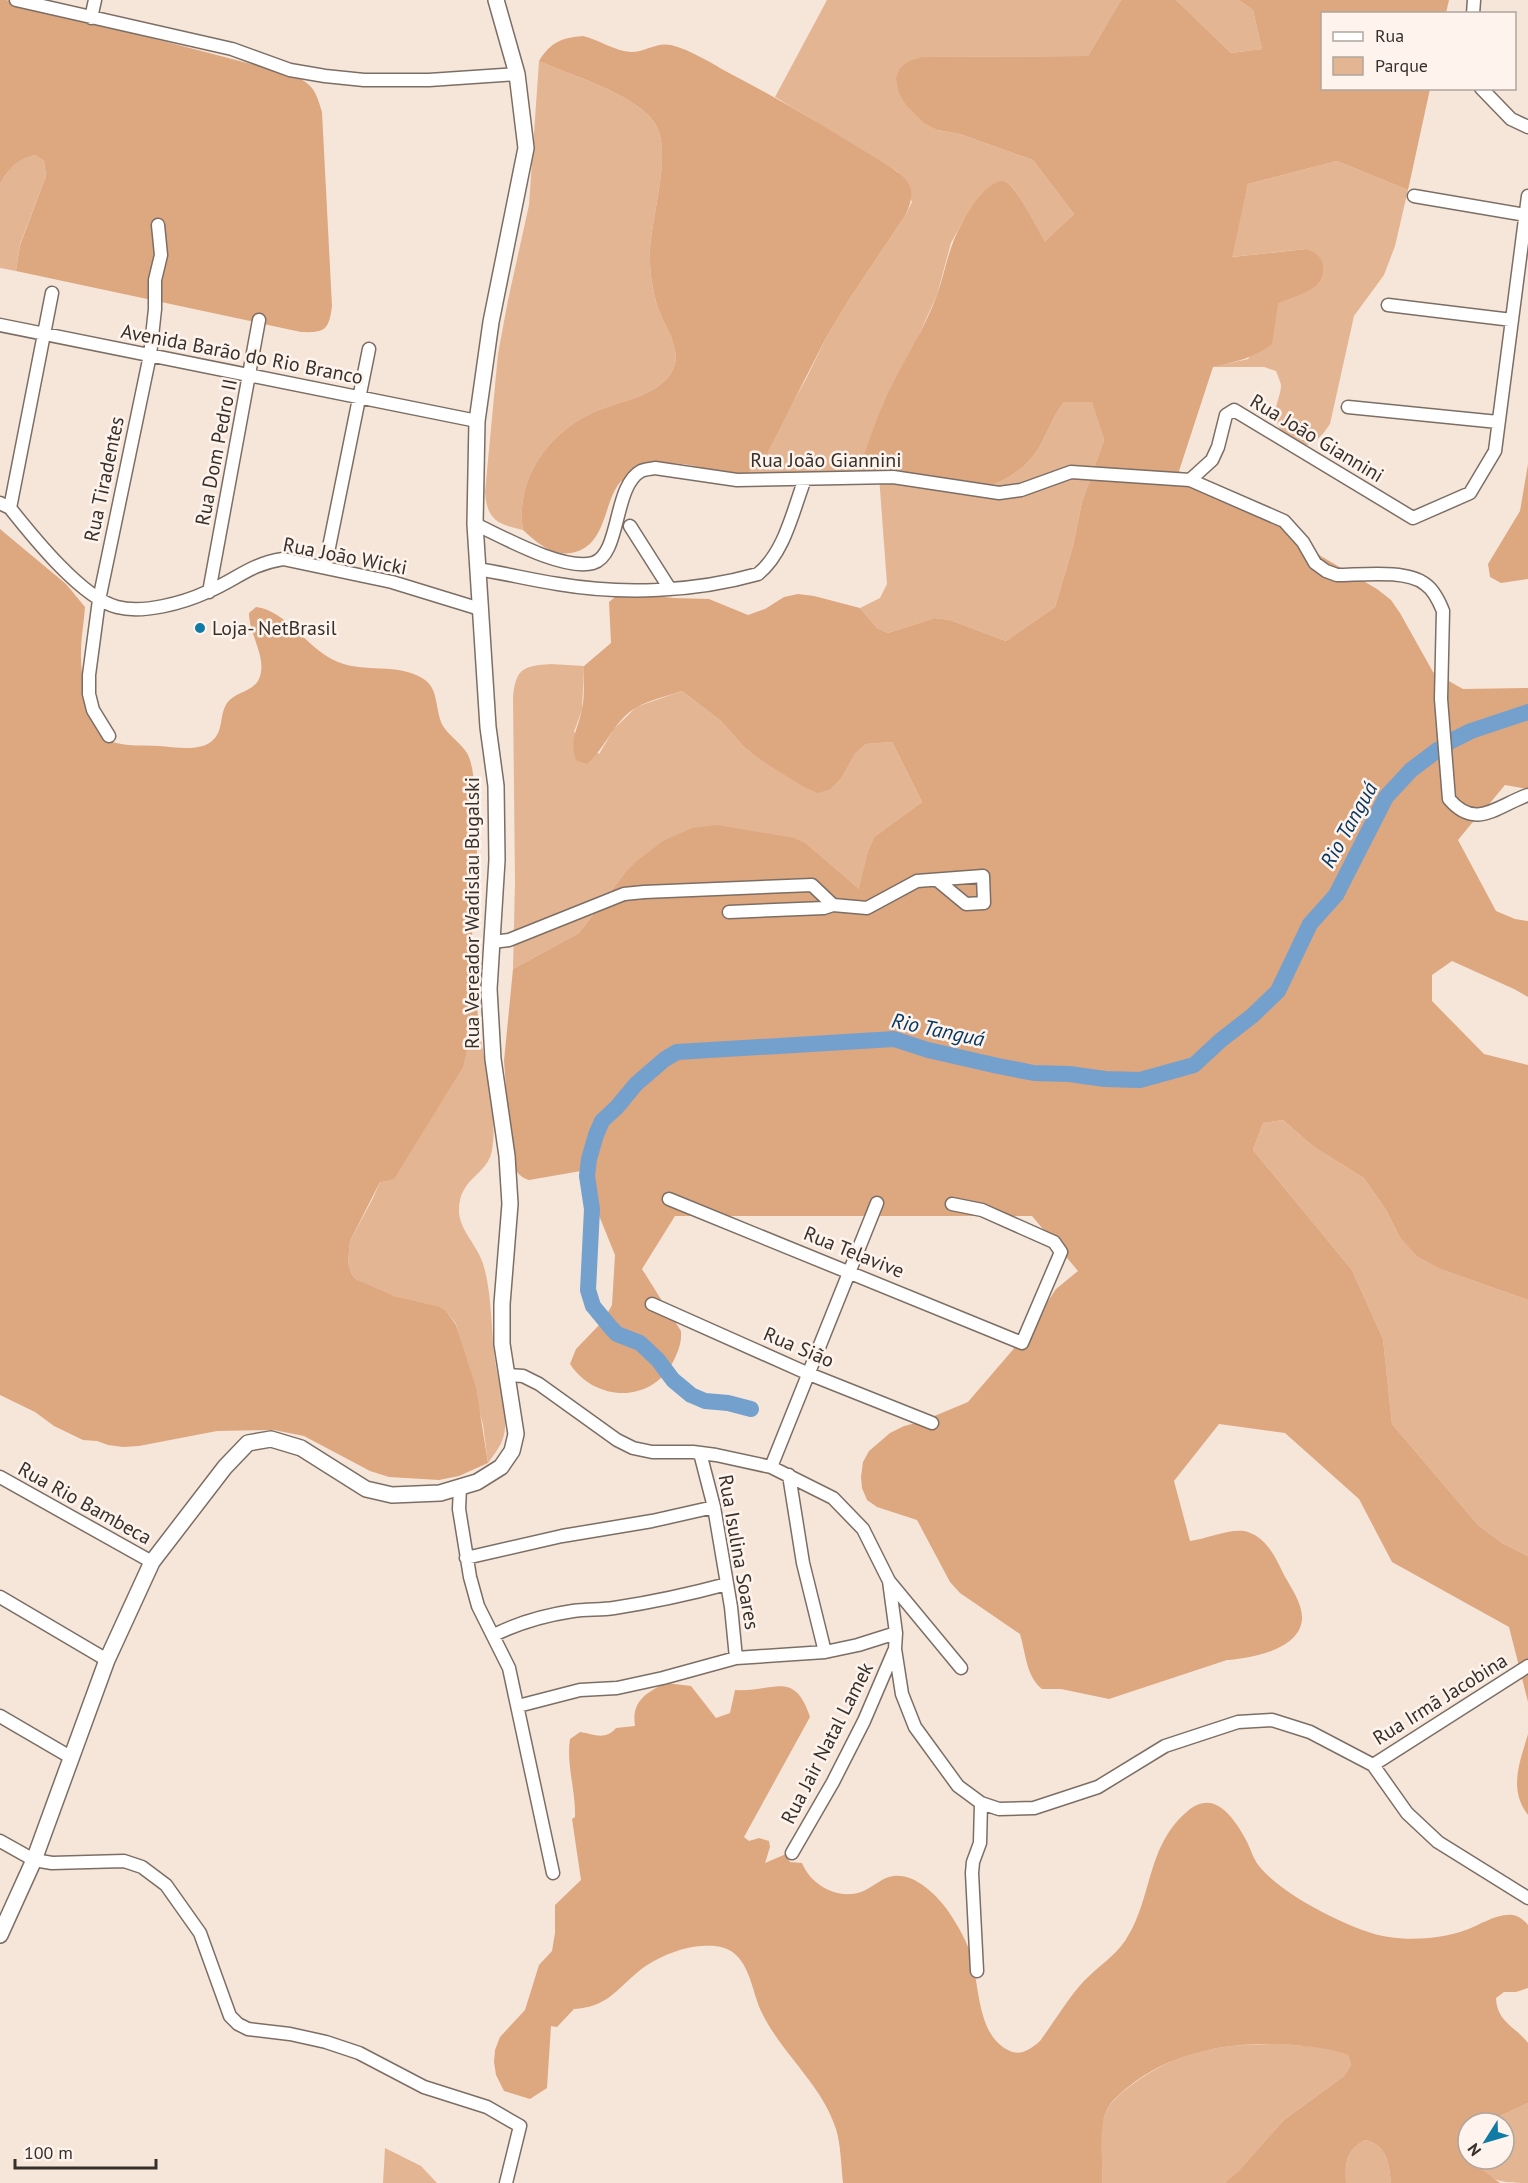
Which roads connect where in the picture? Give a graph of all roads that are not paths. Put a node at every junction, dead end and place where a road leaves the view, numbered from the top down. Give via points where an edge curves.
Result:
1 (16, 0) edge
2 (95, 0) edge
3 (496, 0) edge
4 (91, 18) junction
5 (517, 74) junction
6 (1483, 90) edge
7 (1528, 127) edge
8 (1414, 196) dead end
9 (1528, 196) edge
10 (1526, 215) junction
11 (158, 225) dead end
12 (52, 293) dead end
13 (1388, 305) dead end
14 (260, 320) dead end
15 (1512, 320) junction
16 (0, 325) edge
17 (43, 334) junction
18 (369, 349) dead end
19 (150, 355) junction
20 (250, 375) junction
21 (360, 397) junction
22 (1348, 407) dead end
23 (477, 421) junction
24 (1498, 422) junction
25 (805, 478) junction
26 (1190, 480) junction
27 (5, 506) edge
28 (476, 524) junction
29 (630, 526) dead end
30 (325, 567) junction
31 (477, 569) junction
32 (670, 589) junction
33 (209, 592) junction
34 (99, 600) junction
35 (480, 609) junction
36 (109, 736) dead end
37 (1528, 795) edge
38 (937, 880) dead end
39 (833, 905) junction
40 (729, 912) dead end
41 (492, 942) junction
42 (669, 1199) dead end
43 (877, 1203) dead end
44 (952, 1204) dead end
45 (850, 1271) junction
46 (652, 1304) dead end
47 (809, 1374) junction
48 (507, 1375) junction
49 (932, 1423) dead end
50 (700, 1453) junction
51 (771, 1467) junction
52 (789, 1475) junction
53 (0, 1478) edge
54 (460, 1487) junction
55 (714, 1507) junction
56 (466, 1558) junction
57 (152, 1562) junction
58 (889, 1581) junction
59 (727, 1584) junction
60 (0, 1597) edge
61 (896, 1633) junction
62 (494, 1635) junction
63 (895, 1649) junction
64 (825, 1652) junction
65 (736, 1658) junction
66 (108, 1660) junction
67 (1528, 1666) edge
68 (961, 1668) dead end
69 (518, 1706) junction
70 (0, 1716) edge
71 (72, 1758) junction
72 (1373, 1764) junction
73 (981, 1803) junction
74 (0, 1841) edge
75 (792, 1853) dead end
76 (34, 1860) junction
77 (553, 1873) dead end
78 (1528, 1898) edge
79 (0, 1935) edge
80 (977, 1971) dead end
81 (506, 2183) edge

1 - 4 street
2 - 4 street
3 - 5 main road, Rua Vereador Wadislau Bugalski
4 - 5 street via 232,49 290,70 325,76 429,80
5 - 23 main road, Rua Vereador Wadislau Bugalski via 526,148 491,321
6 - 7 street via 1511,119
8 - 10 street
9 - 10 street, Rua João Giannini
10 - 15 street, Rua João Giannini
11 - 19 street, Rua Tiradentes via 160,255
12 - 17 street
13 - 15 street
14 - 20 street, Rua Dom Pedro II
15 - 24 street, Rua João Giannini
16 - 17 street, Avenida Barão do Rio Branco
17 - 19 street, Avenida Barão do Rio Branco
17 - 27 street
18 - 21 street
19 - 20 street, Avenida Barão do Rio Branco
19 - 34 street, Rua Tiradentes
20 - 21 street, Avenida Barão do Rio Branco
20 - 33 street, Rua Dom Pedro II
21 - 23 street, Avenida Barão do Rio Branco
21 - 30 street
22 - 24 street
23 - 28 main road, Rua Vereador Wadislau Bugalski
24 - 26 street, Rua João Giannini via 1495,451 1470,493 1413,518 1234,410 1226,415 1212,460
25 - 26 street, Rua João Giannini via 893,477 999,493 1021,490 1071,472
25 - 28 street, Rua João Giannini via 737,480 655,468 642,470 632,479 620,505 606,552 592,564 548,557
25 - 32 street via 781,543 758,574
26 - 37 street via 1284,521 1326,572 1411,576 1426,584 1443,611 1442,699 1449,799 1457,809 1471,815 1494,811
27 - 34 street, Rua João Wicki
28 - 31 main road, Rua Vereador Wadislau Bugalski
29 - 32 street
30 - 33 street, Rua João Wicki via 283,559 265,562
30 - 35 street, Rua João Wicki via 392,582
31 - 32 street via 560,584 619,590
31 - 35 main road, Rua Vereador Wadislau Bugalski
33 - 34 street, Rua João Wicki via 181,602 134,610
34 - 36 street, Rua Tiradentes via 89,694 93,710
35 - 41 main road, Rua Vereador Wadislau Bugalski via 496,786
38 - 39 street via 917,881 867,908
39 - 40 street
39 - 41 street via 812,885 624,894 509,940
41 - 48 main road, Rua Vereador Wadislau Bugalski via 489,989 493,1059 510,1204 502,1304
42 - 45 street, Rua Telavive
43 - 45 street
44 - 45 street, Rua Telavive via 982,1209 1054,1242 1061,1252 1022,1343
45 - 47 street
46 - 47 street, Rua Sião
47 - 49 street, Rua Sião
47 - 51 street
48 - 50 street via 523,1376 539,1384 633,1448
48 - 54 main road, Rua Vereador Wadislau Bugalski via 516,1434 512,1451 501,1467
50 - 51 street
50 - 55 street, Rua Isulina Soares
51 - 52 street
52 - 58 street via 833,1498 864,1529
52 - 64 street via 803,1563
53 - 57 street, Rua Rio Bambeca
54 - 56 street
54 - 57 main road, Rua Vereador Wadislau Bugalski via 440,1493 392,1496 366,1489 301,1448 272,1439 248,1443
55 - 56 street
55 - 59 street, Rua Isulina Soares
56 - 62 street via 478,1606
57 - 66 main road, Rua Vereador Wadislau Bugalski
58 - 61 street
58 - 68 street
59 - 62 street via 662,1601 543,1617
59 - 65 street, Rua Isulina Soares
60 - 66 street
61 - 63 street
61 - 64 street
62 - 69 street via 509,1668
63 - 73 street via 902,1694 915,1727 958,1786
63 - 75 street, Rua Jair Natal Lamek via 864,1721
64 - 65 street
65 - 69 street via 663,1678 617,1688 580,1690
66 - 71 main road, Rua Vereador Wadislau Bugalski
67 - 72 street, Rua Irmã Jacobina
69 - 77 street
70 - 71 street
71 - 76 main road, Rua Vereador Wadislau Bugalski
72 - 73 street via 1310,1732 1272,1720 1238,1722 1165,1746 1098,1787 1034,1808 999,1809
72 - 78 street via 1407,1813 1438,1842
73 - 80 street via 980,1843 972,1873
74 - 76 street
76 - 79 main road, Rua Vereador Wadislau Bugalski
76 - 81 street via 124,1861 166,1885 200,1933 225,2005 238,2024 326,2042 359,2053 424,2087 487,2107 520,2126

